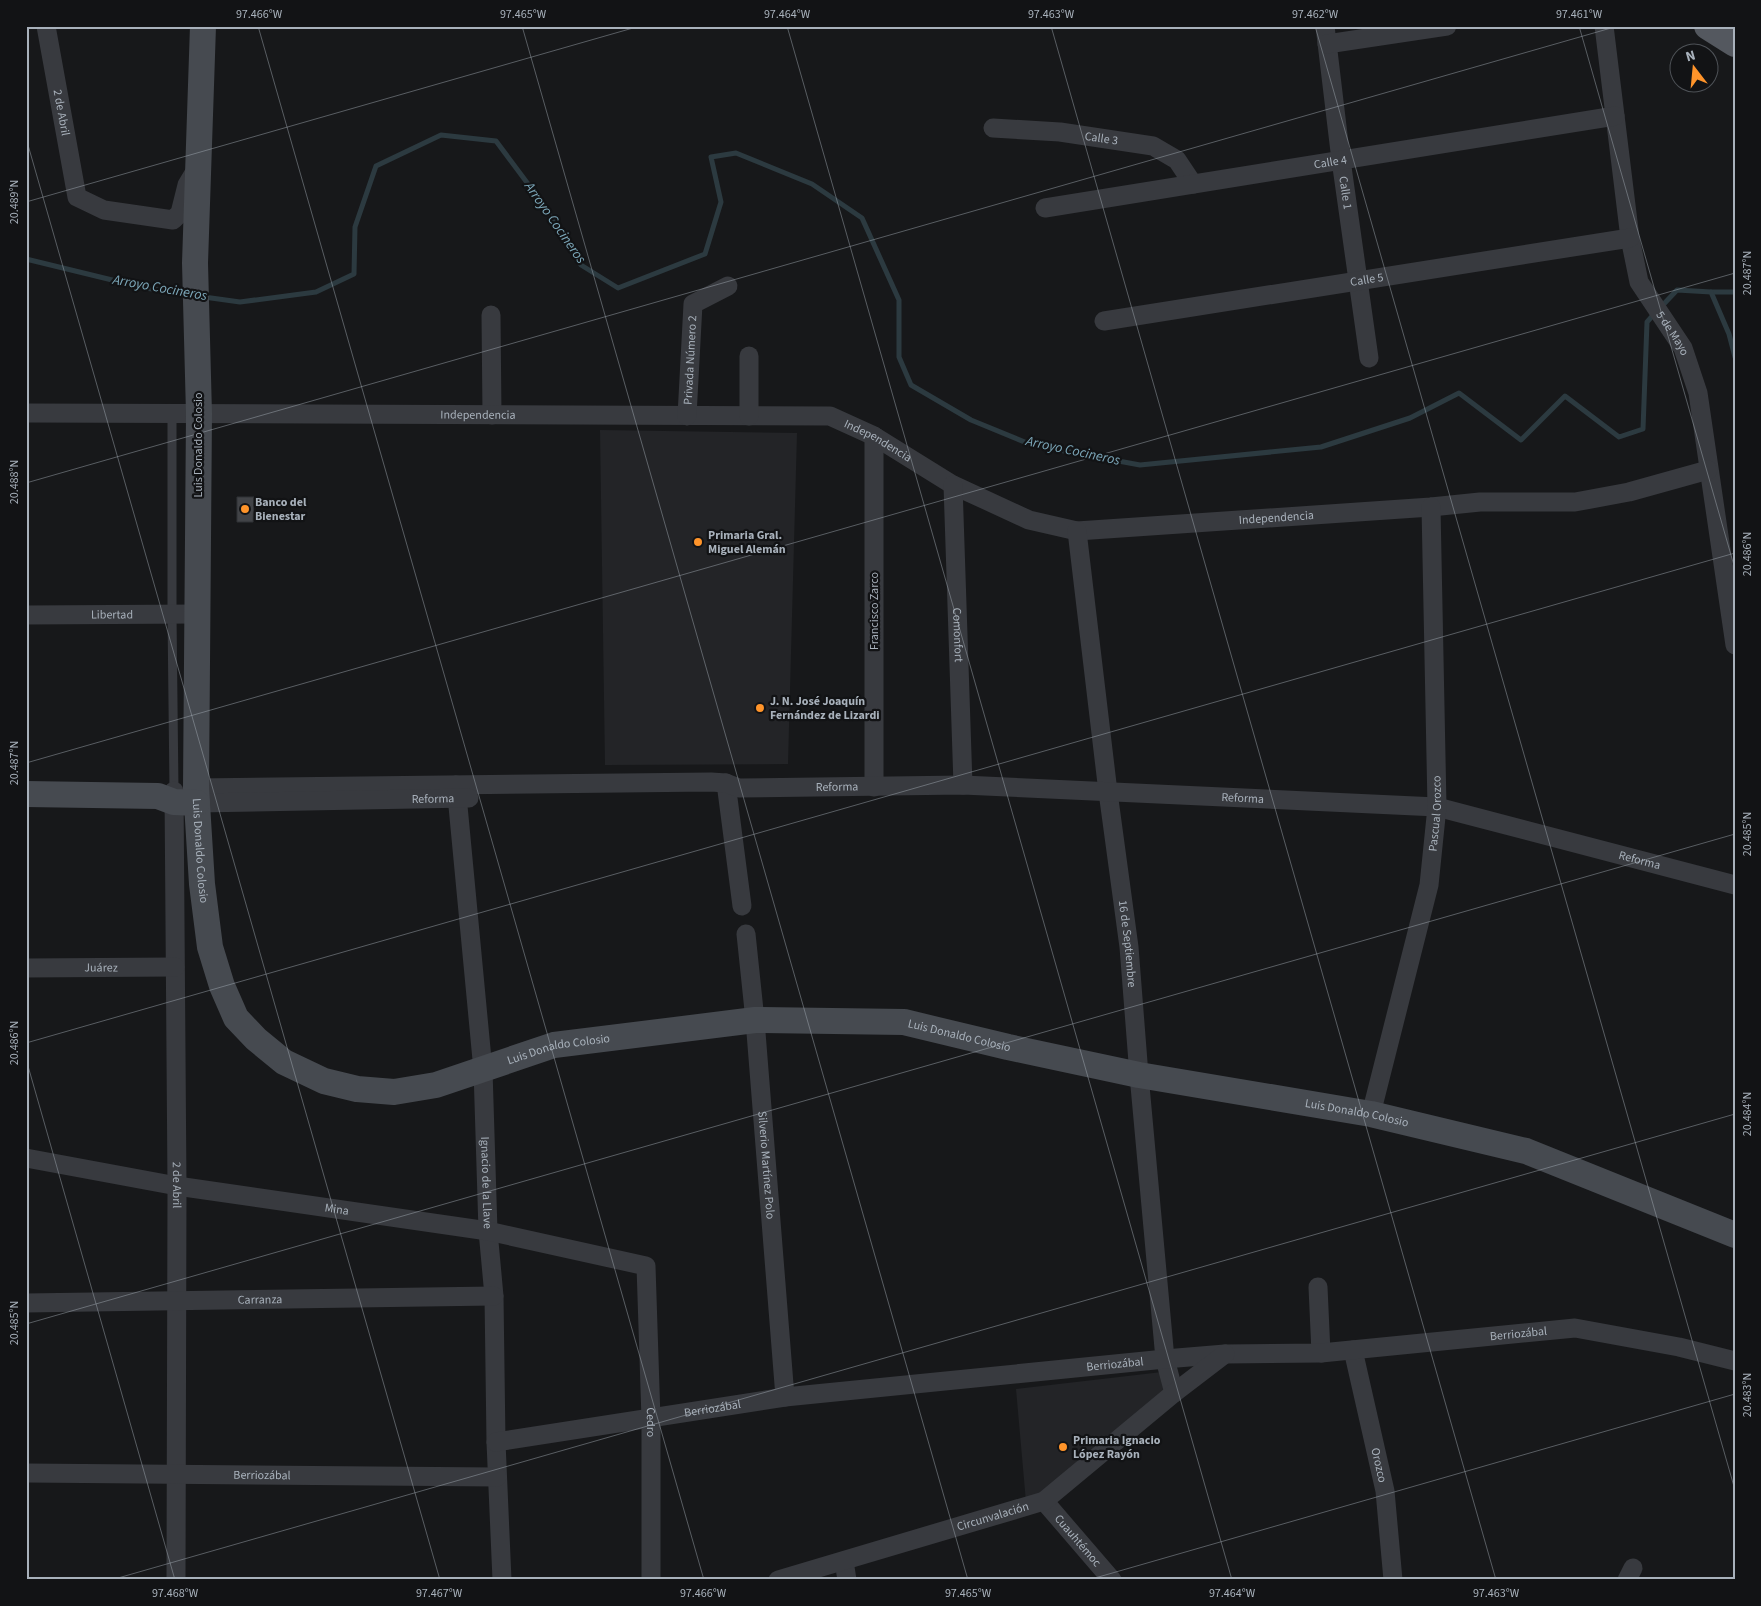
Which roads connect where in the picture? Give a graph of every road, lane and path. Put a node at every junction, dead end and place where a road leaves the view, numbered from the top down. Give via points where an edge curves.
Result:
1 (46, 26) edge
2 (203, 26) edge
3 (1447, 26) edge
4 (1604, 26) edge
5 (1708, 26) edge
6 (1326, 35) edge
7 (1735, 43) edge
8 (1615, 116) junction
9 (993, 128) dead end
10 (1341, 160) junction
11 (198, 167) junction
12 (1193, 184) junction
13 (77, 197) joint
14 (1045, 208) dead end
15 (1630, 238) junction
16 (1358, 281) junction
17 (728, 286) dead end
18 (491, 315) dead end
19 (1104, 321) dead end
20 (749, 356) dead end
21 (1369, 358) dead end
22 (26, 413) edge
23 (172, 414) junction
24 (199, 414) junction
25 (492, 415) junction
26 (687, 416) junction
27 (748, 416) junction
28 (874, 436) junction
29 (1708, 470) junction
30 (953, 485) junction
31 (1431, 507) junction
32 (1077, 531) junction
33 (172, 614) junction
34 (198, 614) junction
35 (26, 615) edge
36 (1735, 646) edge
37 (874, 786) junction
38 (963, 786) junction
39 (730, 788) junction
40 (457, 792) junction
41 (1108, 792) junction
42 (26, 794) edge
43 (180, 796) junction
44 (1437, 806) junction
45 (1735, 885) edge
46 (742, 906) dead end
47 (746, 934) dead end
48 (175, 966) junction
49 (26, 968) edge
50 (755, 1020) junction
51 (483, 1070) junction
52 (1138, 1075) junction
53 (1371, 1114) junction
54 (26, 1158) edge
55 (177, 1186) junction
56 (488, 1231) junction
57 (1735, 1235) edge
58 (646, 1266) joint
59 (1318, 1287) dead end
60 (494, 1296) junction
61 (176, 1302) junction
62 (26, 1303) edge
63 (1353, 1350) junction
64 (1321, 1353) junction
65 (1226, 1354) junction
66 (1165, 1359) junction
67 (1735, 1361) edge
68 (1174, 1393) junction
69 (785, 1397) junction
70 (651, 1419) junction
71 (496, 1442) junction
72 (26, 1473) edge
73 (176, 1473) junction
74 (497, 1477) junction
75 (1044, 1501) junction
76 (844, 1561) junction
77 (176, 1580) edge
78 (502, 1580) edge
79 (650, 1580) edge
80 (778, 1580) edge
81 (847, 1580) edge
82 (1112, 1580) edge
83 (1393, 1580) edge

1 - 13 street, 2 de Abril
2 - 11 main road, Luis Donaldo Colosio
3 - 6 street
4 - 8 street, 5 de Mayo
5 - 7 main road
6 - 10 street, Calle 1
8 - 10 street, Calle 4
8 - 15 street, 5 de Mayo
9 - 12 street, Calle 3 via 1060,132 1153,146 1177,160
10 - 12 street, Calle 4
10 - 16 street, Calle 1
11 - 13 street, Luis Donaldo Colosio via 187,185 180,213 173,220 104,210
11 - 24 main road, Luis Donaldo Colosio via 195,263
12 - 14 street, Calle 4
15 - 16 street, Calle 5
15 - 29 street, 5 de Mayo via 1639,282 1683,348 1698,393
16 - 19 street, Calle 5
16 - 21 street, Calle 1
17 - 26 street, Privada Número 2 via 693,304
18 - 25 street
20 - 27 street
22 - 23 street, Independencia
23 - 24 street, Independencia
23 - 33 lane, Luis Donaldo Colosio
24 - 25 street, Independencia
24 - 34 main road, Luis Donaldo Colosio
25 - 26 street, Independencia
26 - 27 street, Independencia
27 - 28 street, Independencia via 830,416
28 - 30 street, Independencia
28 - 37 street, Francisco Zarco
29 - 31 street, Independencia via 1628,492 1575,502 1480,502
29 - 36 street, 5 de Mayo
30 - 32 street, Independencia via 1029,520
30 - 38 street, Comonfort
31 - 32 street, Independencia
31 - 44 street, Pascual Orozco
32 - 41 street, 16 de Septiembre
33 - 34 street, Libertad
33 - 35 street, Libertad
33 - 43 lane, Luis Donaldo Colosio
34 - 43 main road, Luis Donaldo Colosio
37 - 38 street, Reforma
37 - 39 street, Reforma
38 - 41 street, Reforma
39 - 40 street, Reforma
39 - 46 street
40 - 43 street, Reforma
40 - 51 street, Ignacio de la Llave
41 - 44 street, Reforma
41 - 52 street, 16 de Septiembre via 1129,947
42 - 43 main road, Reforma
43 - 48 street, 2 de Abril
43 - 51 main road, Luis Donaldo Colosio via 202,884 210,947 222,986 236,1018 256,1039 284,1062 324,1081 357,1090 394,1092
44 - 45 street, Reforma
44 - 53 street, Pascual Orozco via 1429,885
47 - 50 street, Silverio Martínez Polo
48 - 49 street, Juárez
48 - 55 street, 2 de Abril
50 - 51 main road, Luis Donaldo Colosio via 554,1045
50 - 52 main road, Luis Donaldo Colosio via 904,1022
50 - 69 street, Silverio Martínez Polo
51 - 56 street, Ignacio de la Llave
52 - 53 main road, Luis Donaldo Colosio
52 - 66 street, 16 de Septiembre
53 - 57 main road, Luis Donaldo Colosio via 1526,1151
54 - 55 street, Mina
55 - 56 street, Mina
55 - 61 street, 2 de Abril
56 - 58 street, Mina
56 - 60 street, Ignacio de la Llave
58 - 70 street, Cedro
59 - 64 street
60 - 61 street, Carranza
60 - 71 street, Ignacio de la Llave
61 - 62 street, Carranza
61 - 73 street, 2 de Abril
63 - 64 street, Berriozábal
63 - 67 street, Berriozábal via 1575,1328
63 - 83 street, Orozco via 1385,1491
64 - 65 street, Berriozábal
65 - 66 street, Berriozábal
65 - 68 street, Circunvalación
66 - 68 street
66 - 69 street, Berriozábal
68 - 75 street, Circunvalación
69 - 70 street, Berriozábal
70 - 71 street, Berriozábal
70 - 79 street, Cedro
71 - 74 street, Ignacio de la Llave
72 - 73 street, Berriozábal
73 - 74 street, Berriozábal
73 - 77 street, 2 de Abril
74 - 78 street, Ignacio de la Llave
75 - 76 street, Circunvalación
75 - 82 street, Cuauhtémoc
76 - 80 street, Circunvalación
76 - 81 street

